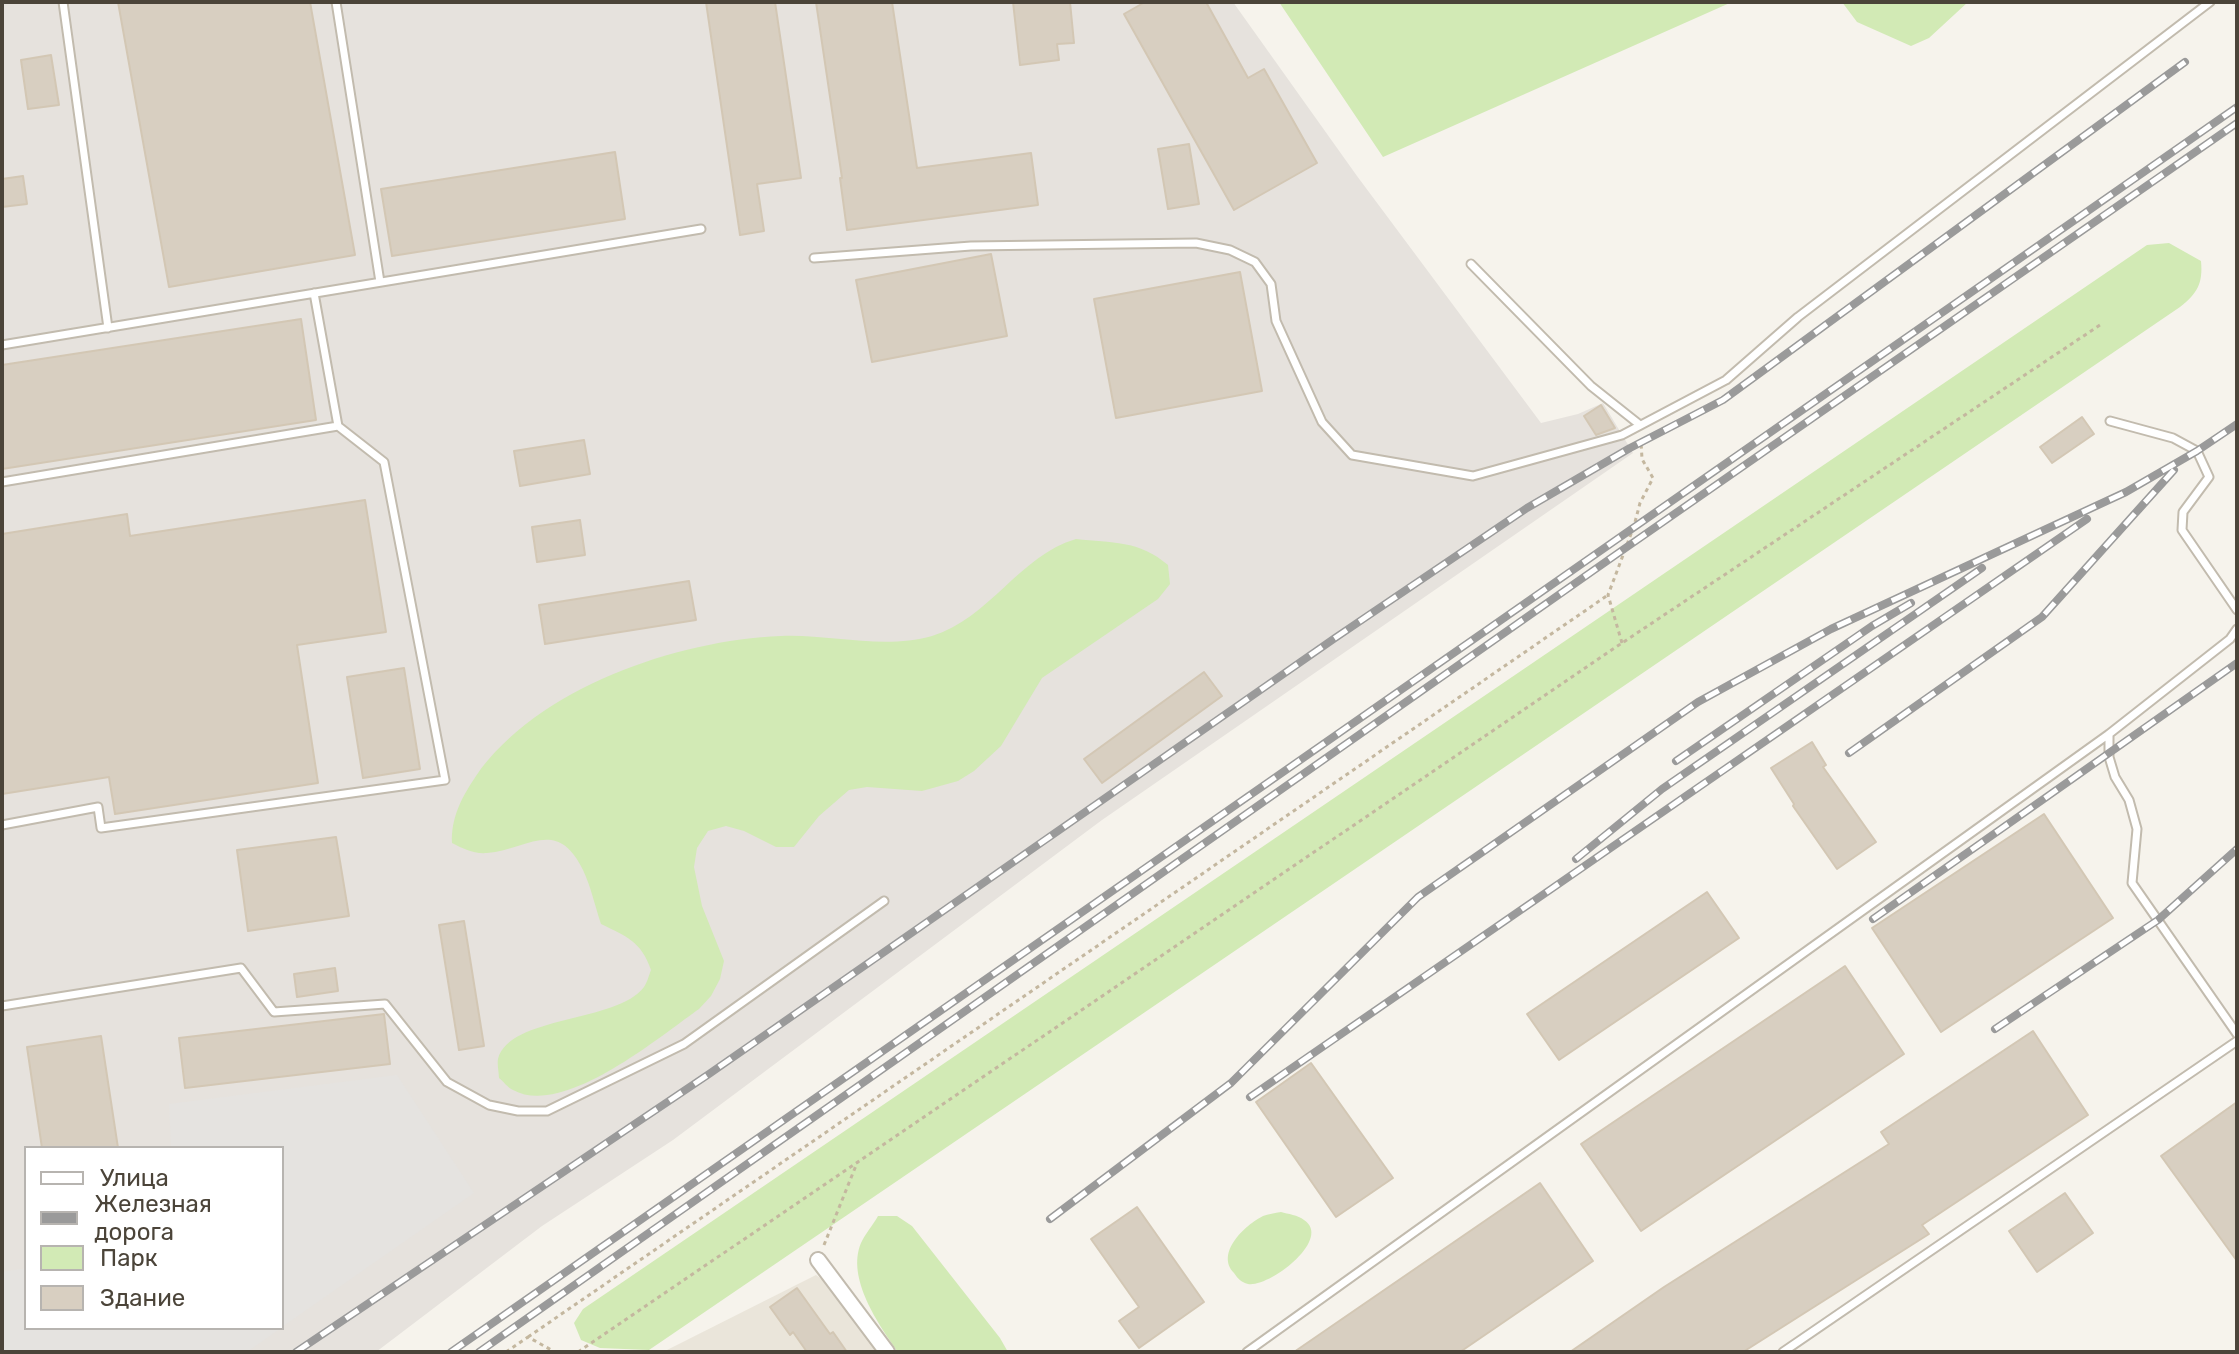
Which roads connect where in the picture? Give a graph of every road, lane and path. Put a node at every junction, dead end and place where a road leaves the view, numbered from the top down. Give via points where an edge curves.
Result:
1 (63, 2) edge
2 (336, 2) edge
3 (2210, 2) edge
4 (701, 229) dead end
5 (814, 258) dead end
6 (1471, 264) dead end
7 (380, 282) junction
8 (314, 293) junction
9 (2100, 325) dead end
10 (108, 328) junction
11 (2, 345) edge
12 (2110, 421) dead end
13 (1640, 425) junction
14 (338, 426) junction
15 (2, 482) edge
16 (1608, 595) junction
17 (2237, 610) edge
18 (2237, 629) edge
19 (1622, 643) junction
20 (2109, 734) junction
21 (2, 825) edge
22 (884, 901) dead end
23 (2, 1006) edge
24 (2237, 1034) edge
25 (2237, 1041) edge
26 (857, 1162) junction
27 (818, 1260) joint
28 (528, 1337) junction
29 (506, 1352) edge
30 (555, 1352) edge
31 (578, 1352) edge
32 (887, 1352) edge
33 (1247, 1352) edge
34 (1783, 1352) edge

1 - 10 lane
2 - 7 lane
3 - 13 lane via 1798,317 1726,380
4 - 7 lane
5 - 13 lane via 971,246 1196,243 1255,262 1271,284 1276,321 1322,422 1352,455 1473,476 1622,435
6 - 13 lane via 1591,386
7 - 8 lane
8 - 10 lane
8 - 14 lane
9 - 19 path
10 - 11 lane
12 - 17 lane via 2173,438 2197,451 2209,477 2183,512 2182,530
13 - 16 path via 1642,459 1653,478
14 - 15 lane
14 - 21 lane via 384,462 445,780 101,828 98,807
16 - 19 path
16 - 28 path
18 - 20 lane
19 - 26 path
20 - 24 lane via 2109,757 2137,829 2132,883
20 - 33 lane
22 - 23 lane via 684,1044 547,1111 489,1105 447,1082 385,1004 274,1012 241,968
25 - 34 lane
26 - 27 path
26 - 31 path
27 - 32 street
28 - 29 path
28 - 30 path

